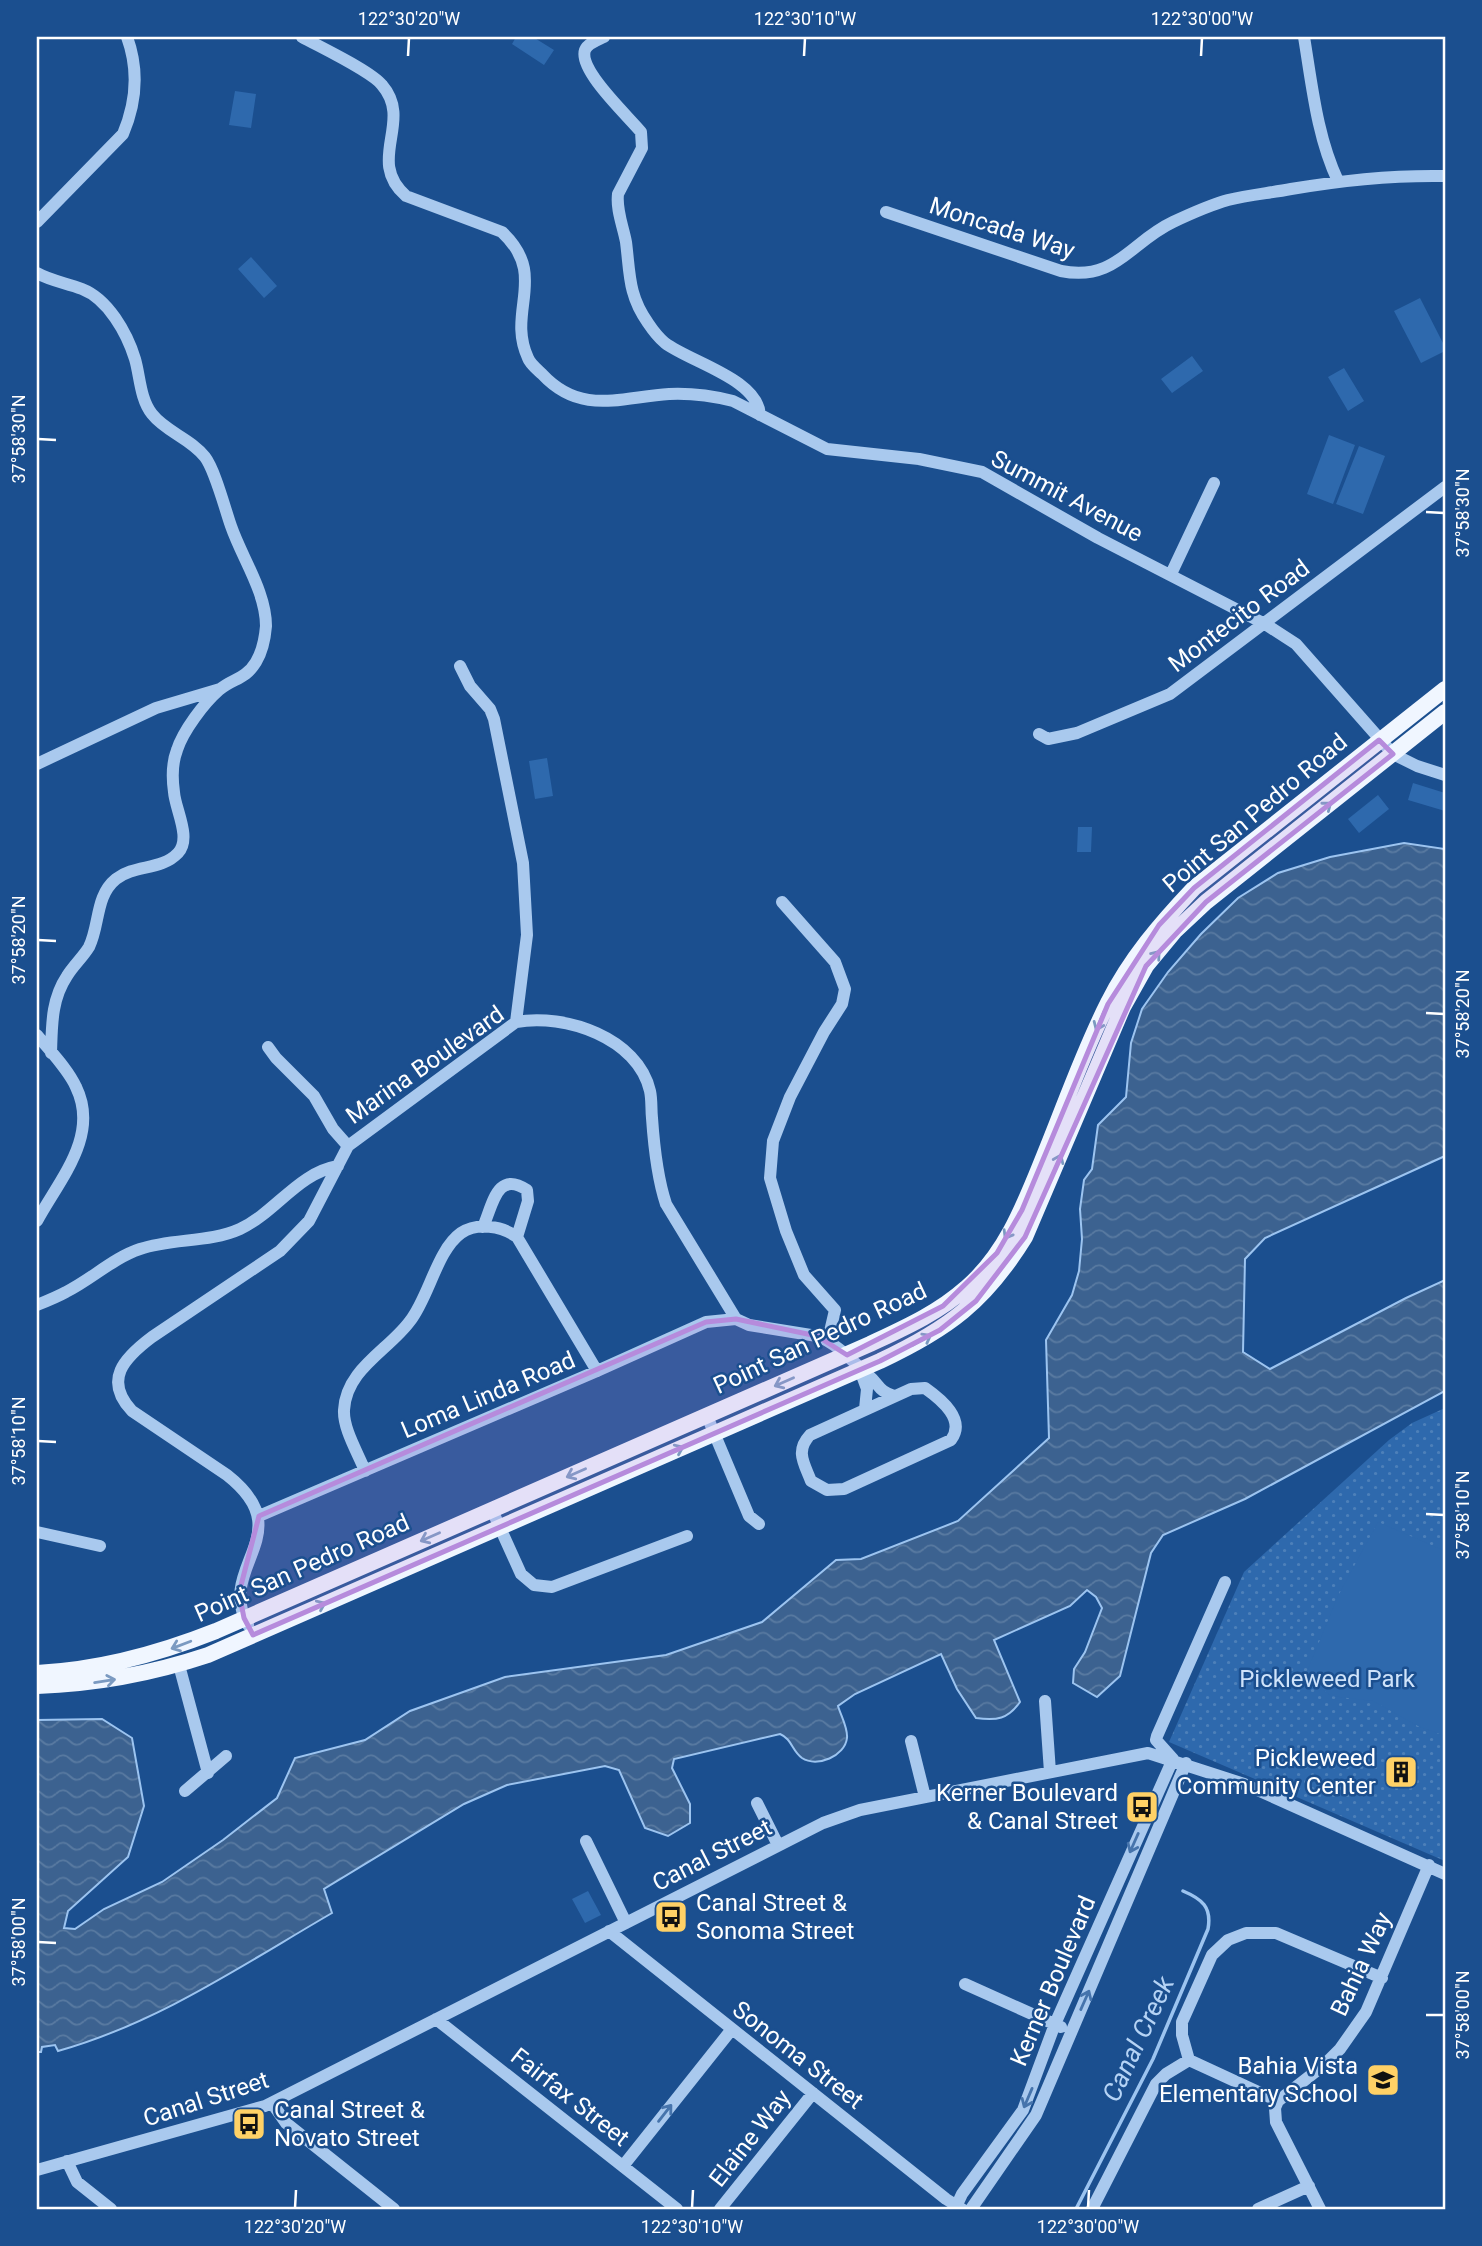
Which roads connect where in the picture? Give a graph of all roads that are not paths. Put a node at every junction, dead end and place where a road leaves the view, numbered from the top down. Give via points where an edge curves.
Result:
1 (127, 37) edge
2 (302, 37) edge
3 (604, 37) edge
4 (1304, 37) edge
5 (1445, 176) edge
6 (1338, 181) junction
7 (886, 212) dead end
8 (37, 222) edge
9 (37, 273) edge
10 (760, 415) junction
11 (1214, 483) dead end
12 (1445, 487) edge
13 (1171, 574) junction
14 (1265, 624) junction
15 (460, 666) dead end
16 (220, 689) junction
17 (1445, 689) edge
18 (1445, 712) edge
19 (1039, 734) dead end
20 (1379, 740) junction
21 (1393, 754) junction
22 (37, 764) edge
23 (1445, 775) edge
24 (782, 902) dead end
25 (516, 1022) junction
26 (37, 1035) edge
27 (268, 1047) dead end
28 (51, 1053) junction
29 (348, 1146) junction
30 (338, 1166) junction
31 (37, 1221) edge
32 (483, 1227) junction
33 (517, 1237) junction
34 (37, 1305) edge
35 (736, 1320) junction
36 (828, 1340) junction
37 (847, 1355) junction
38 (860, 1369) junction
39 (597, 1371) junction
40 (894, 1396) junction
41 (865, 1409) junction
42 (708, 1416) junction
43 (715, 1433) junction
44 (365, 1471) junction
45 (492, 1510) junction
46 (259, 1516) junction
47 (759, 1524) dead end
48 (499, 1527) junction
49 (37, 1532) edge
50 (687, 1536) dead end
51 (100, 1546) dead end
52 (1225, 1582) dead end
53 (244, 1618) junction
54 (253, 1635) junction
55 (179, 1665) junction
56 (37, 1672) edge
57 (37, 1686) edge
58 (1045, 1701) dead end
59 (911, 1741) dead end
60 (226, 1756) dead end
61 (1179, 1761) junction
62 (1050, 1772) junction
63 (208, 1773) junction
64 (185, 1791) dead end
65 (925, 1797) junction
66 (757, 1803) dead end
67 (586, 1841) dead end
68 (778, 1846) junction
69 (1429, 1865) junction
70 (1445, 1874) edge
71 (626, 1923) junction
72 (609, 1931) junction
73 (1382, 1978) junction
74 (965, 1984) dead end
75 (436, 2019) junction
76 (1055, 2024) junction
77 (732, 2029) junction
78 (1071, 2031) junction
79 (1189, 2060) junction
80 (813, 2093) junction
81 (1278, 2101) junction
82 (272, 2103) junction
83 (67, 2161) junction
84 (623, 2166) junction
85 (37, 2170) edge
86 (1309, 2186) junction
87 (958, 2208) edge
88 (111, 2209) edge
89 (394, 2209) edge
90 (677, 2209) edge
91 (720, 2209) edge
92 (971, 2209) edge
93 (1093, 2209) edge
94 (1258, 2209) edge
95 (1320, 2209) edge

1 - 8 street via 136,71 130,119 123,134
2 - 10 street, Summit Avenue via 381,83 393,102 388,169 398,189 502,232 520,253 525,270 521,327 528,359 549,382 592,401 671,394 718,397
3 - 10 street via 585,50 585,61 590,74 643,140 617,202 633,298 665,343 746,390 760,406
4 - 6 street via 1316,111
5 - 6 street, Moncada Way
6 - 7 street, Moncada Way via 1227,200 1170,223 1111,266 1077,275
9 - 16 street via 85,290 101,301 124,333 151,413 206,459 259,593 266,625 256,663 243,677
10 - 13 street, Summit Avenue via 827,449 919,459 982,472
11 - 13 street
12 - 14 street, Montecito Road
13 - 14 street, Summit Avenue
14 - 19 street, Montecito Road via 1170,694 1077,733 1048,739
14 - 20 street, Summit Avenue via 1296,644
15 - 25 street via 494,719 523,863 527,935
16 - 22 street via 156,708
16 - 28 street via 186,730 173,760 174,793 184,838 180,851 166,863 127,873 106,889 89,946 56,996
17 - 20 main road, Point San Pedro Road
18 - 21 main road, Point San Pedro Road
20 - 21 street, Summit Avenue
20 -> 37 main road, Point San Pedro Road via 1194,888 1131,962 1108,1004 1022,1210 997,1254 943,1306
21 - 23 street, Summit Avenue
38 -> 21 main road, Point San Pedro Road via 940,1330 976,1301 1010,1262 1037,1211 1123,1007 1146,966 1175,932 1206,902
24 - 36 street via 835,962 845,989 842,1004 781,1119 773,1141 770,1178 804,1275 835,1310
25 - 29 street, Marina Boulevard
25 - 35 street, Marina Boulevard via 558,1022 597,1033 635,1062 649,1088 666,1204
26 - 28 street
27 - 29 street via 314,1096
28 - 31 street via 77,1087 85,1125 74,1158
29 - 30 street, Marina Boulevard
30 - 34 street via 307,1177 273,1209 239,1229 141,1248
30 - 46 street, Marina Boulevard via 309,1221 280,1251 143,1344 123,1363 118,1376 122,1401 132,1411 242,1487
32 - 33 street
32 - 33 street via 500,1187 516,1182 527,1189 528,1201
32 - 44 street via 461,1233 448,1246 411,1321 360,1371 349,1390 344,1411
33 - 39 street
35 - 36 street
35 - 39 street, Loma Linda Road via 706,1322
36 - 37 street
37 - 38 street
37 -> 42 main road, Point San Pedro Road
38 - 40 street via 880,1390
38 - 41 street via 867,1389
38 - 43 main road, Point San Pedro Road
39 - 44 street, Loma Linda Road
40 - 41 street
40 - 41 street via 925,1388 957,1422 957,1432 951,1440 844,1489 815,1486 801,1455 802,1443
42 - 43 street
42 -> 45 main road, Point San Pedro Road
43 - 47 street via 749,1516
48 -> 43 main road, Point San Pedro Road
44 - 46 street, Loma Linda Road
45 - 48 street
45 -> 53 main road, Point San Pedro Road
46 - 53 street via 256,1547 239,1593
48 - 50 street via 521,1574 534,1585 552,1587
54 -> 48 main road, Point San Pedro Road
49 - 51 street
52 - 61 street via 1157,1736
53 - 54 street
53 -> 56 main road, Point San Pedro Road via 172,1648 94,1667
54 - 55 main road, Point San Pedro Road
57 -> 55 main road, Point San Pedro Road via 98,1683
55 - 63 street
58 - 62 street
59 - 65 street
60 - 63 street
61 - 62 street, Canal Street via 1148,1752
61 - 69 street, Canal Street via 1244,1784
61 -> 76 street, Kerner Boulevard
78 -> 61 street, Kerner Boulevard
62 - 65 street, Canal Street
63 - 64 street
65 - 68 street, Canal Street via 844,1814
66 - 68 street
67 - 71 street
68 - 71 street, Canal Street
69 - 70 street, Canal Street
69 - 73 street, Bahia Way
71 - 72 street, Canal Street
72 - 75 street, Canal Street
72 - 77 street, Sonoma Street
73 - 79 street via 1276,1933 1246,1933 1228,1940 1212,1955 1182,2022
73 - 81 street, Bahia Way via 1366,2012 1340,2049
74 - 76 street
75 - 82 street, Canal Street
75 - 84 street, Fairfax Street
76 - 78 street
76 -> 87 street, Kerner Boulevard via 1023,2110 962,2194
77 - 80 street, Sonoma Street
84 -> 77 street
78 - 92 street, Kerner Boulevard via 1037,2115
79 - 81 street
79 - 93 street via 1156,2084
80 - 87 street, Sonoma Street
80 - 91 street, Elaine Way
81 - 86 street via 1276,2122
82 - 83 street, Canal Street
82 - 89 street via 286,2123
83 - 85 street, Canal Street
83 - 88 street via 77,2182
84 - 90 street, Fairfax Street
86 - 94 street
86 - 95 street

